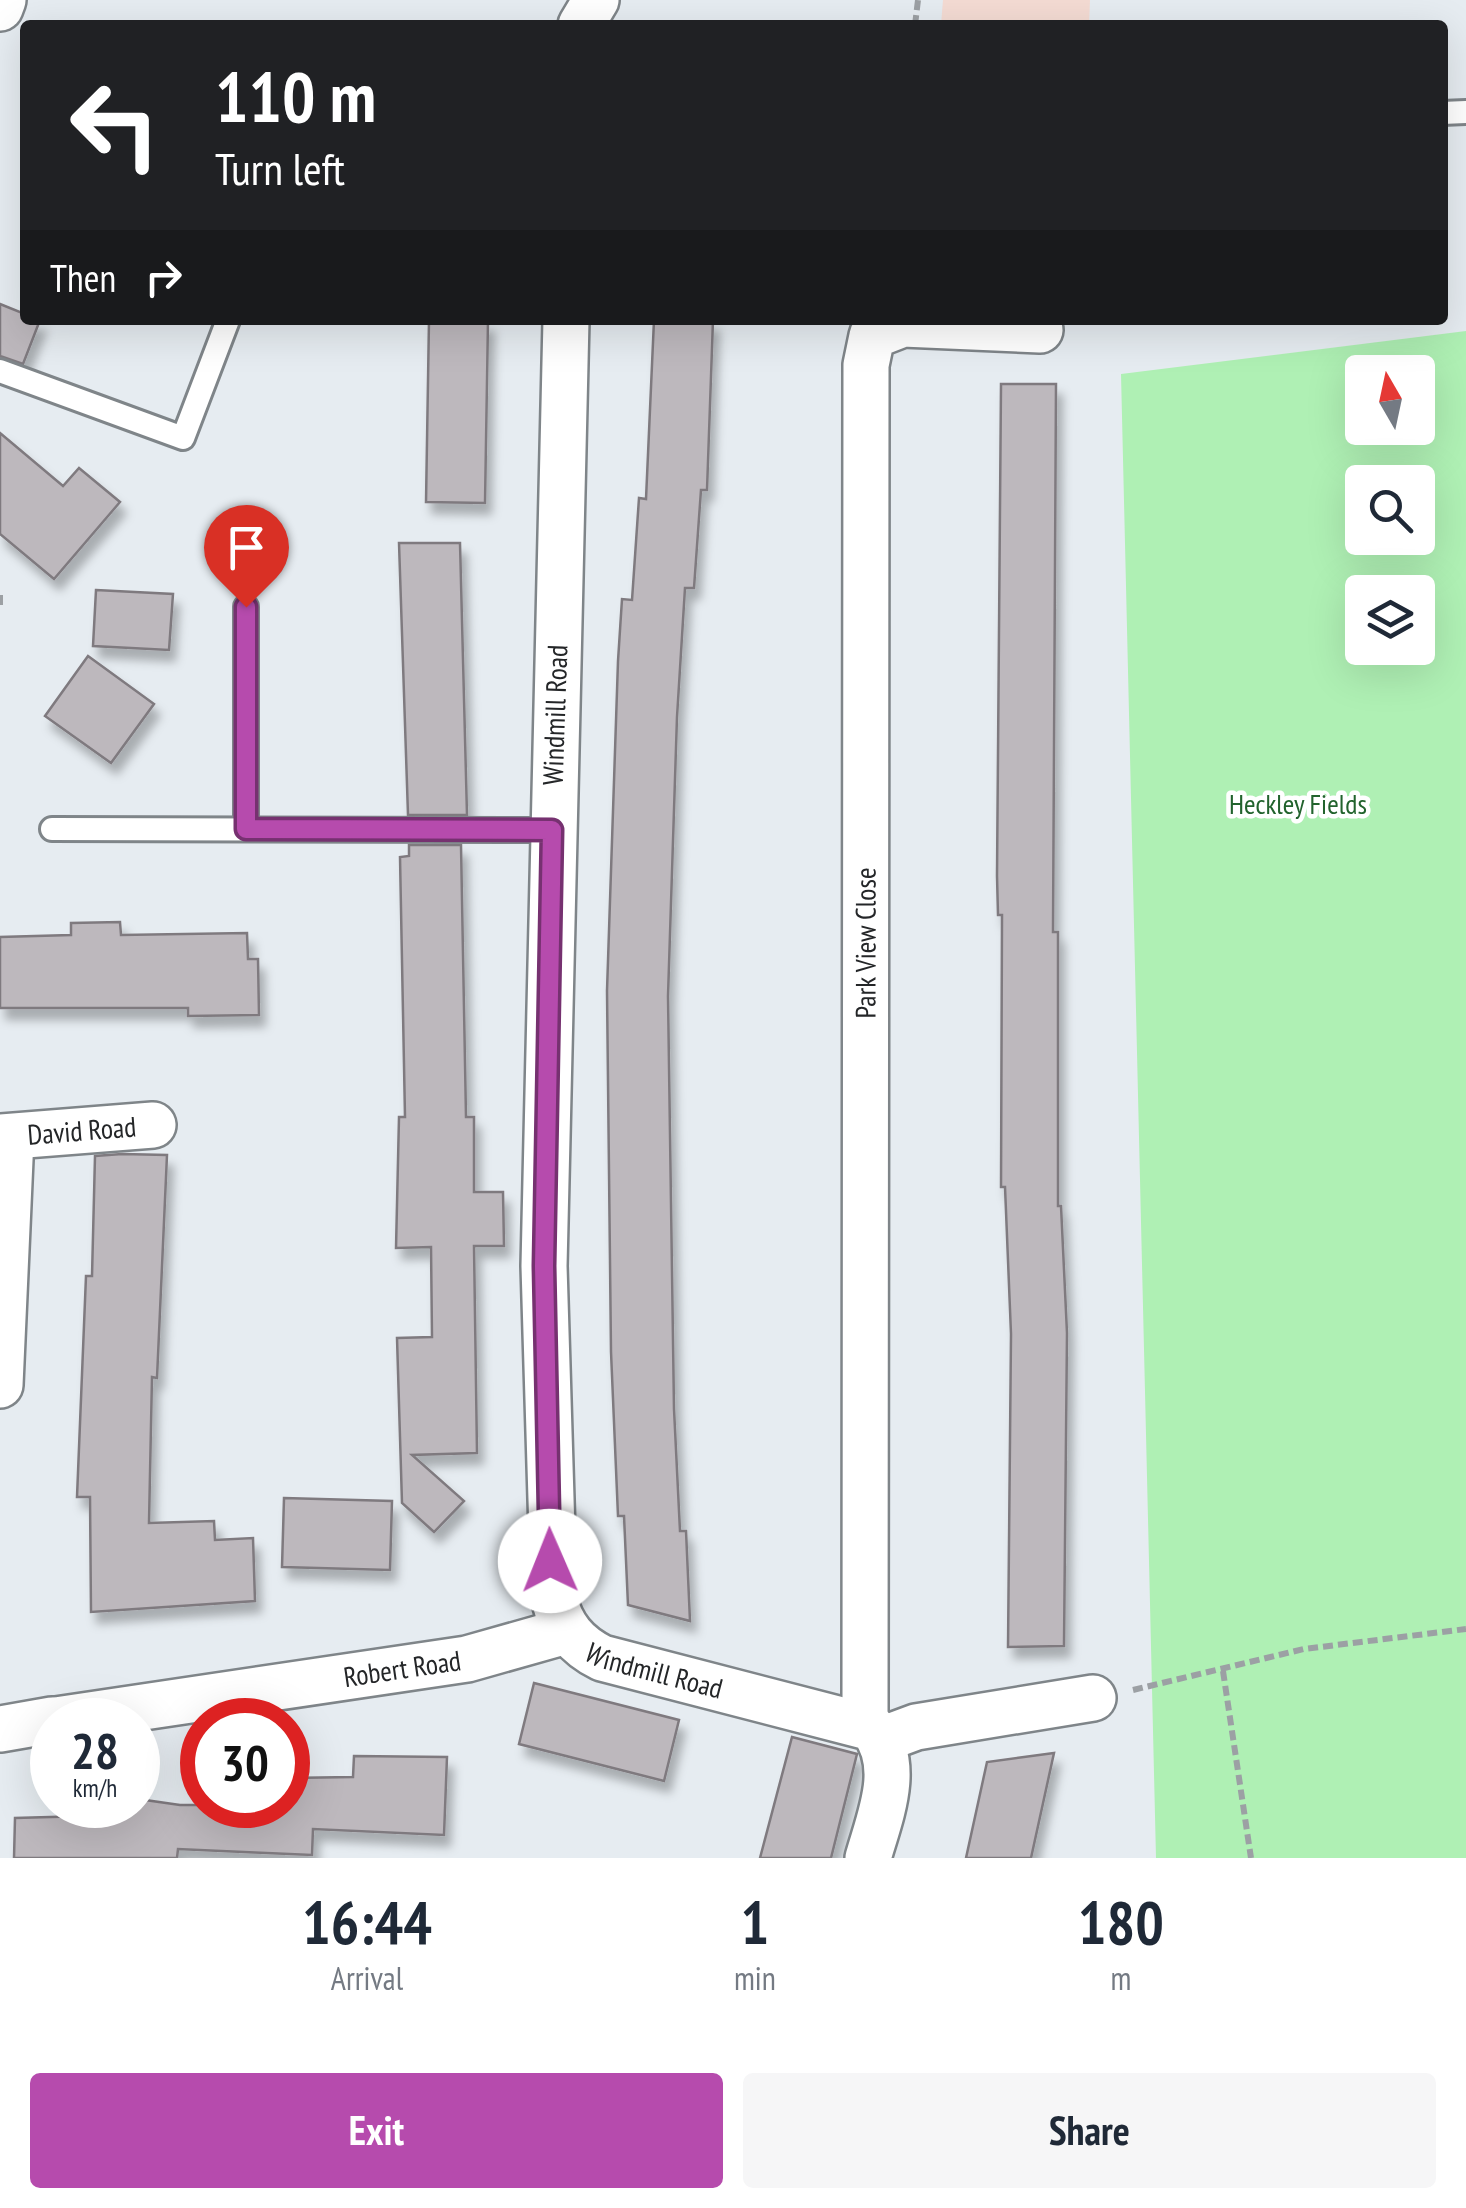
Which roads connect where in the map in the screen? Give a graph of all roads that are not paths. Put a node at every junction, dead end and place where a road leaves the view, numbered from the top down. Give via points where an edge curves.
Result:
1 (3, 0) edge
2 (0, 8) edge
3 (226, 325) edge
4 (566, 325) edge
5 (897, 325) edge
6 (925, 325) edge
7 (1040, 330) dead end
8 (0, 371) edge
9 (246, 607) dead end
10 (52, 829) dead end
11 (246, 829) junction
12 (552, 830) junction
13 (153, 1125) dead end
14 (6, 1137) edge
15 (0, 1385) edge
16 (566, 1630) junction
17 (1093, 1698) road end
18 (160, 1704) edge
19 (30, 1724) edge
20 (0, 1729) edge
21 (873, 1731) junction
22 (868, 1858) edge

1 - 2 street
3 - 8 lane via 183,438
4 - 12 street, Windmill Road
5 - 21 street, Park View Close via 872,336 866,366
6 - 7 street, Park View Close
9 - 11 lane
10 - 11 lane
11 - 12 lane
12 - 16 street, Windmill Road via 545,1285 550,1561
13 - 14 street, David Road
14 - 15 street, David Road
16 - 18 street, Robert Road via 468,1659
16 - 21 street, Windmill Road via 602,1658
17 - 21 street
19 - 20 street, Robert Road
21 - 22 street, Park View Close via 889,1756

